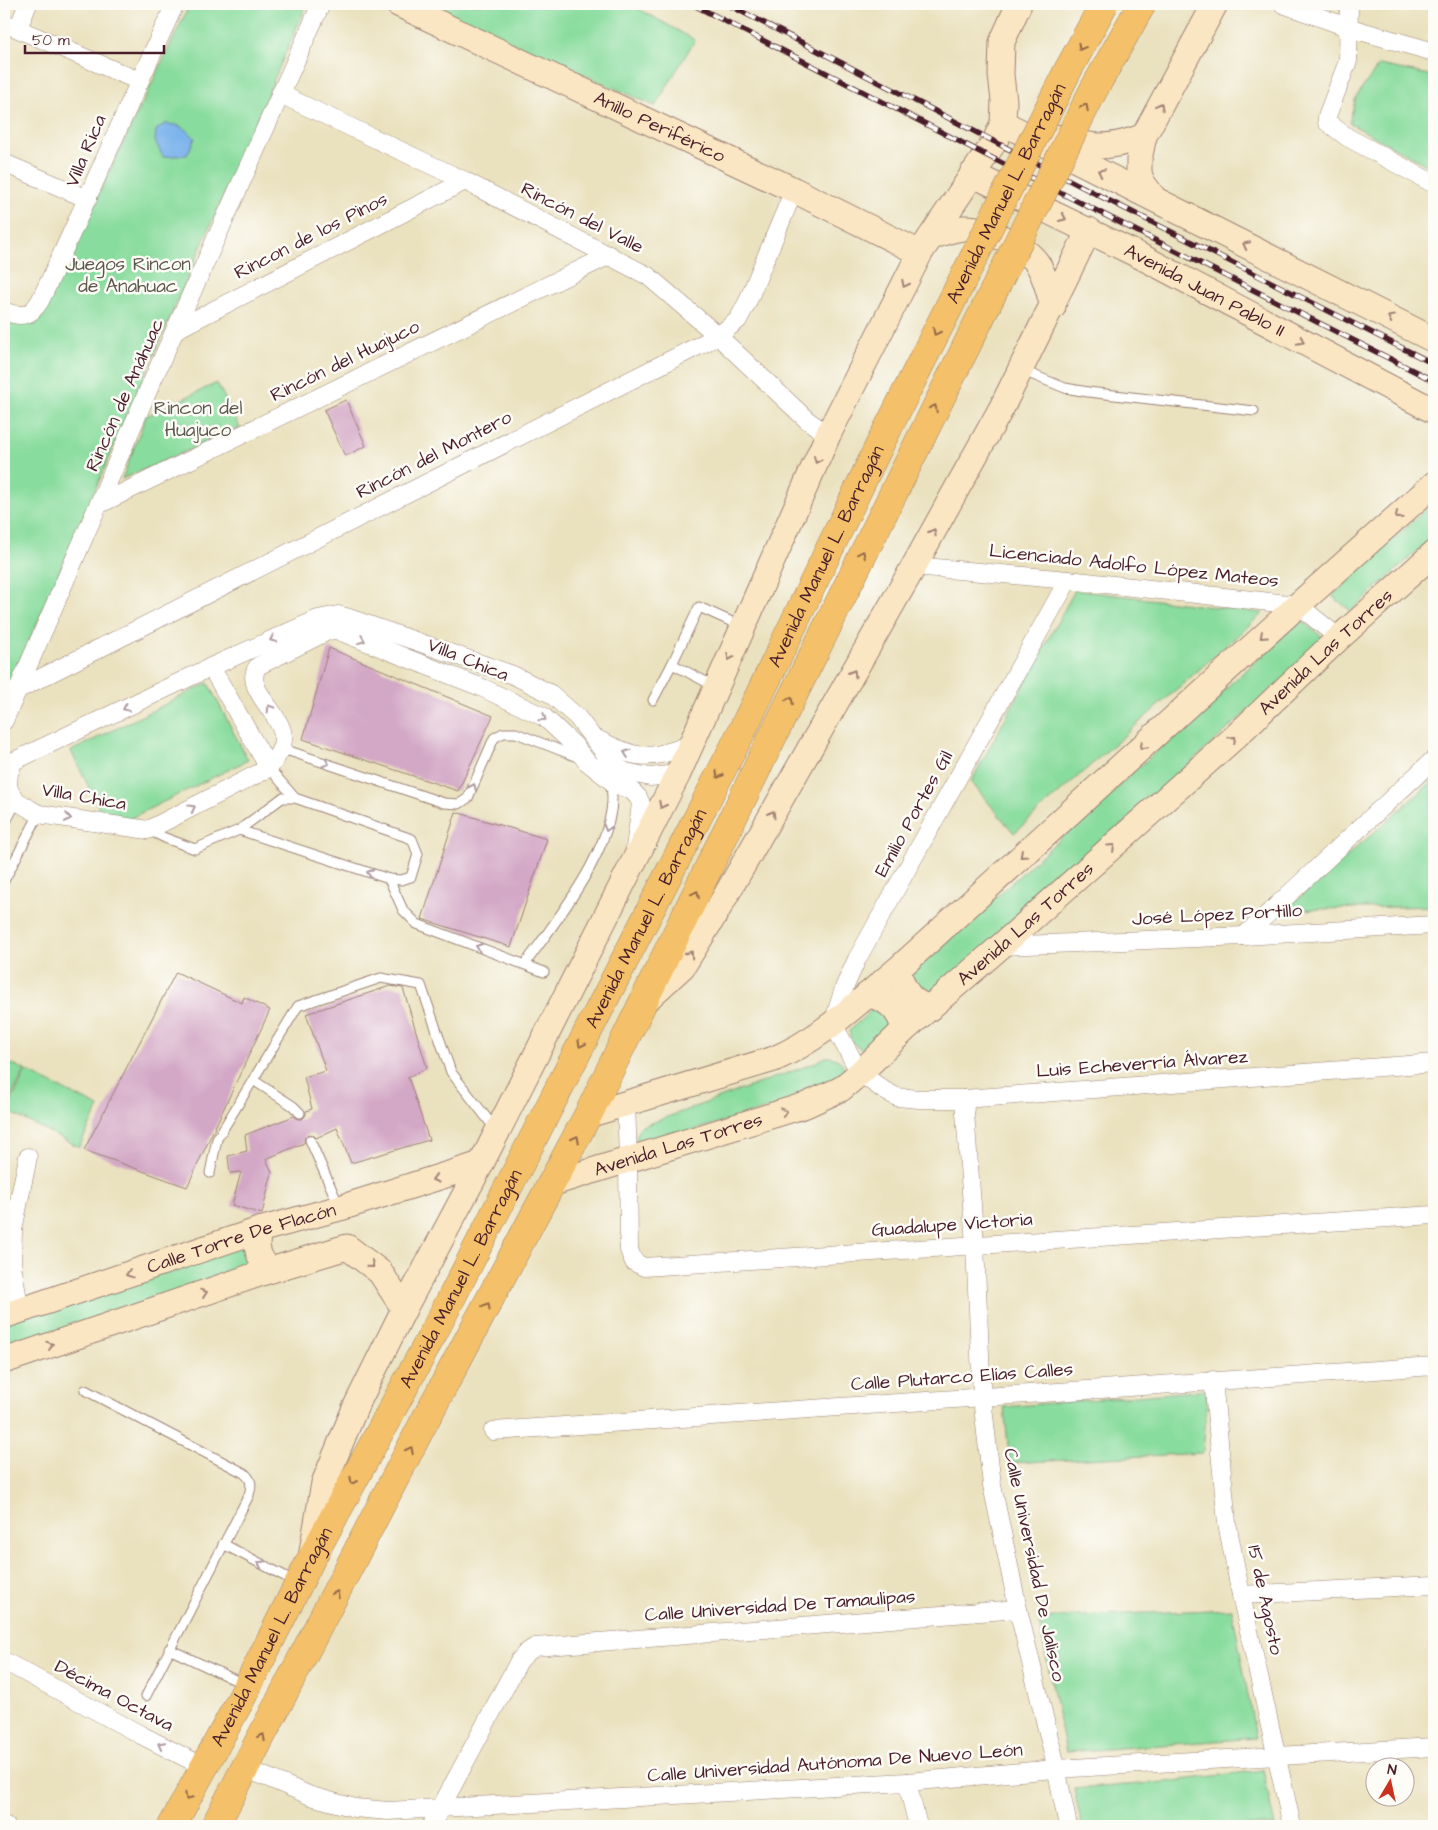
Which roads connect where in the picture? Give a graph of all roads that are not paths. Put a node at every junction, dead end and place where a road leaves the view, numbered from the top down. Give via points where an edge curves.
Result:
1 (28, 4) edge
2 (175, 4) edge
3 (321, 4) edge
4 (398, 4) edge
5 (1020, 4) edge
6 (1104, 4) edge
7 (1142, 4) edge
8 (1215, 4) edge
9 (1283, 4) edge
10 (1349, 4) edge
11 (1308, 8) edge
12 (11, 25) edge
13 (1350, 28) junction
14 (1434, 52) edge
15 (139, 81) junction
16 (280, 94) junction
17 (1003, 112) junction
18 (1144, 136) junction
19 (4, 163) edge
20 (972, 174) junction
21 (465, 181) junction
22 (1434, 184) edge
23 (794, 190) junction
24 (1154, 198) junction
25 (88, 199) junction
26 (1089, 230) junction
27 (925, 245) junction
28 (610, 255) junction
29 (1053, 307) junction
30 (4, 311) edge
31 (177, 329) junction
32 (718, 336) junction
33 (1434, 340) edge
34 (1021, 370) junction
35 (1254, 411) dead end
36 (1434, 412) edge
37 (828, 434) junction
38 (1434, 484) edge
39 (100, 504) junction
40 (1434, 553) edge
41 (914, 566) junction
42 (1068, 580) junction
43 (1298, 605) junction
44 (334, 623) junction
45 (743, 627) junction
46 (1339, 638) junction
47 (672, 664) junction
48 (211, 667) junction
49 (527, 683) junction
50 (716, 688) junction
51 (19, 689) junction
52 (653, 700) dead end
53 (523, 706) junction
54 (4, 721) edge
55 (594, 737) junction
56 (691, 744) junction
57 (274, 760) junction
58 (1434, 760) edge
59 (586, 761) junction
60 (678, 774) junction
61 (610, 780) junction
62 (295, 798) junction
63 (17, 801) junction
64 (39, 814) junction
65 (4, 825) edge
66 (148, 830) junction
67 (239, 830) junction
68 (632, 864) junction
69 (389, 880) junction
70 (4, 881) edge
71 (1434, 925) edge
72 (1244, 936) junction
73 (1001, 946) junction
74 (525, 964) junction
75 (897, 970) junction
76 (544, 972) dead end
77 (867, 995) junction
78 (644, 1001) junction
79 (930, 1008) junction
80 (833, 1024) junction
81 (904, 1030) junction
82 (1434, 1063) edge
83 (860, 1073) junction
84 (253, 1080) junction
85 (964, 1099) junction
86 (626, 1104) junction
87 (300, 1114) dead end
88 (588, 1115) junction
89 (498, 1132) junction
90 (310, 1140) dead end
91 (28, 1157) dead end
92 (628, 1159) junction
93 (481, 1164) junction
94 (210, 1173) dead end
95 (553, 1183) junction
96 (340, 1208) junction
97 (1434, 1214) edge
98 (259, 1230) junction
99 (975, 1245) junction
100 (346, 1248) junction
101 (271, 1270) junction
102 (404, 1309) junction
103 (12, 1313) edge
104 (4, 1361) edge
105 (1434, 1366) edge
106 (1213, 1380) junction
107 (85, 1390) dead end
108 (982, 1398) junction
109 (493, 1431) dead end
110 (223, 1544) junction
111 (310, 1558) junction
112 (298, 1583) junction
113 (1434, 1585) edge
114 (1241, 1595) junction
115 (1018, 1609) junction
116 (169, 1649) junction
117 (4, 1661) edge
118 (248, 1685) junction
119 (146, 1696) dead end
120 (1434, 1746) edge
121 (1278, 1756) junction
122 (204, 1767) junction
123 (245, 1768) junction
124 (1055, 1768) junction
125 (907, 1782) junction
126 (440, 1810) junction
127 (172, 1826) edge
128 (215, 1826) edge
129 (432, 1826) edge
130 (918, 1826) edge
131 (1068, 1826) edge
132 (1292, 1826) edge

1 - 12 street
2 - 15 street, Villa Rica
3 - 16 street, Rincón de Anáhuac
4 - 23 street, Anillo Periférico
5 - 17 street via 1002,42
6 -> 111 highway, Avenida Manuel L. Barragán, bridge via 884,435 742,731 435,1330
78 -> 7 highway, Avenida Manuel L. Barragán, bridge via 1094,89
18 -> 8 street
9 - 11 street
10 - 13 street
11 - 13 street
12 - 15 street
13 - 14 street
13 - 22 street via 1348,61 1327,122
15 - 25 street, Villa Rica
16 - 21 street, Rincón del Valle
16 - 31 street, Rincón de Anáhuac
17 - 18 street via 1011,114 1022,124 1065,140 1099,147 1124,144
17 - 20 street via 995,141
24 -> 17 street
18 - 24 street via 1139,173
19 - 25 street
20 -> 26 street, Avenida Juan Pablo II
20 - 27 street
21 - 28 street, Rincón del Valle
21 - 31 street, Rincon de los Pinos
23 - 27 street, Anillo Periférico
23 - 32 street, Rincón del Montero via 747,303 738,320
33 -> 24 street
25 - 30 street, Villa Rica via 40,301 30,313 18,316
26 - 29 street
26 -> 36 street, Avenida Juan Pablo II
27 - 29 street via 947,231 966,228 1010,243 1026,252 1038,265 1048,285
27 -> 37 street
28 - 32 street, Rincón del Valle via 648,276
28 - 39 street, Rincón del Huajuco
29 - 34 street
31 - 39 street, Rincón de Anáhuac
32 - 37 street, Rincón del Valle via 807,420
32 - 51 street, Rincón del Montero
34 - 35 lane via 1065,388
41 -> 34 street
37 -> 45 street
38 -> 43 street
39 - 51 street, Rincón de Anáhuac
40 - 46 street, Avenida Las Torres
41 - 42 street, Licenciado Adolfo López Mateos
78 -> 41 street via 682,966 698,944
42 - 43 street, Licenciado Adolfo López Mateos
42 - 80 street, Emilio Portes Gil via 857,960
43 - 46 street, Licenciado Adolfo López Mateos
43 -> 75 street
44 -> 48 street, Villa Chica via 318,619
44 - 49 street, Villa Chica via 350,618 513,675
44 -> 53 street, Villa Chica
57 -> 44 street via 283,734 256,687 254,671 328,631
45 - 47 lane via 699,607
45 -> 50 street
73 -> 46 street, Avenida Las Torres via 1236,736
47 - 50 lane
47 - 52 lane
48 - 57 street
48 -> 63 street, Villa Chica via 14,760 8,784
49 - 53 street
49 - 55 street, Villa Chica via 551,694 565,705
50 - 56 street
51 - 54 street, Rincón de Anáhuac
53 -> 59 street, Villa Chica via 550,722
56 -> 55 street via 647,757 632,755
55 - 60 street, Villa Chica via 617,767 626,772 650,776
56 - 60 street
57 -> 59 lane via 289,751 444,803 459,804 468,798 494,738 503,733 516,733
57 - 62 lane
66 -> 57 street, Villa Chica
58 - 72 street
59 - 61 street, Villa Chica
60 -> 68 street
61 - 68 street, Villa Chica via 632,791 641,804
61 -> 74 lane via 613,790 609,820 601,847 581,883
62 - 67 lane via 276,801
62 - 69 lane via 412,839 418,854 411,877
63 - 64 street, Villa Chica
63 - 65 lane
64 -> 66 street, Villa Chica
64 - 70 lane
66 - 67 lane via 195,849
69 -> 67 lane
68 - 89 street
74 -> 69 lane via 417,924 403,910
71 - 72 street, José López Portillo
72 - 73 street, José López Portillo
73 - 79 street, Avenida Las Torres
74 - 76 lane
75 - 77 street
75 - 79 street via 911,998
77 - 80 street
77 - 81 street via 886,1001 901,1018
78 - 88 highway, Avenida Manuel L. Barragán
79 - 81 street, Avenida Las Torres
80 - 83 street
80 - 86 street via 795,1050 774,1059
81 - 83 street, Avenida Las Torres
82 - 85 street, Luis Echeverría Álvarez
83 - 85 street, Luis Echeverría Álvarez via 897,1096
92 -> 83 street, Avenida Las Torres via 806,1105 841,1089
84 - 87 lane
84 - 89 lane via 298,1006 380,978 421,985 450,1072
84 - 94 lane via 217,1139
85 - 99 street, Calle Universidad De Jalisco
86 - 88 street
86 - 92 street, Guadalupe Victoria
95 -> 88 highway, Avenida Manuel L. Barragán
89 - 93 street
90 - 96 lane
91 - 103 street via 13,1230
92 - 95 street, Avenida Las Torres
92 - 99 street, Guadalupe Victoria via 629,1250 634,1262 644,1267
93 -> 96 street, Calle Torre De Flacón
93 - 102 street
123 -> 95 highway, Avenida Manuel L. Barragán via 422,1426
96 - 98 street, Calle Torre De Flacón
96 - 100 street via 348,1229
97 - 99 street, Guadalupe Victoria
98 - 101 street via 256,1249
98 -> 103 street, Calle Torre De Flacón
99 - 108 street, Calle Universidad De Jalisco
100 - 101 street, Calle Torre De Flacón
100 -> 102 street via 380,1272
104 -> 101 street, Calle Torre De Flacón
102 - 111 street via 355,1408 324,1483
105 - 106 street, Calle Plutarco Elías Calles
106 - 108 street, Calle Plutarco Elías Calles
106 - 114 street, 15 de Agosto via 1227,1523
107 - 110 lane via 249,1478 252,1485 250,1495
108 - 109 street, Calle Plutarco Elías Calles
108 - 115 street, Calle Universidad De Jalisco via 992,1485
112 -> 110 lane
110 - 116 lane
111 - 112 highway, Avenida Manuel L. Barragán
112 - 118 highway, Avenida Manuel L. Barragán
113 - 114 street
114 - 121 street, 15 de Agosto
115 - 124 street, Calle Universidad De Jalisco
115 - 126 street, Calle Universidad De Tamaulipas via 535,1647 519,1661
116 - 118 lane
116 - 119 lane
122 -> 117 street, Décima Octava
118 - 122 highway, Avenida Manuel L. Barragán
120 - 121 street, Calle Universidad Autónoma De Nuevo León
121 - 124 street, Calle Universidad Autónoma De Nuevo León
121 - 132 street, 15 de Agosto
122 -> 127 highway, Avenida Manuel L. Barragán
123 - 126 street, Calle Universidad Autónoma De Nuevo León via 311,1796 355,1808 388,1812
123 - 128 highway, Avenida Manuel L. Barragán
124 - 125 street, Calle Universidad Autónoma De Nuevo León
124 - 131 street, Calle Universidad De Jalisco
125 - 126 street, Calle Universidad Autónoma De Nuevo León
125 - 130 street
126 - 129 street

